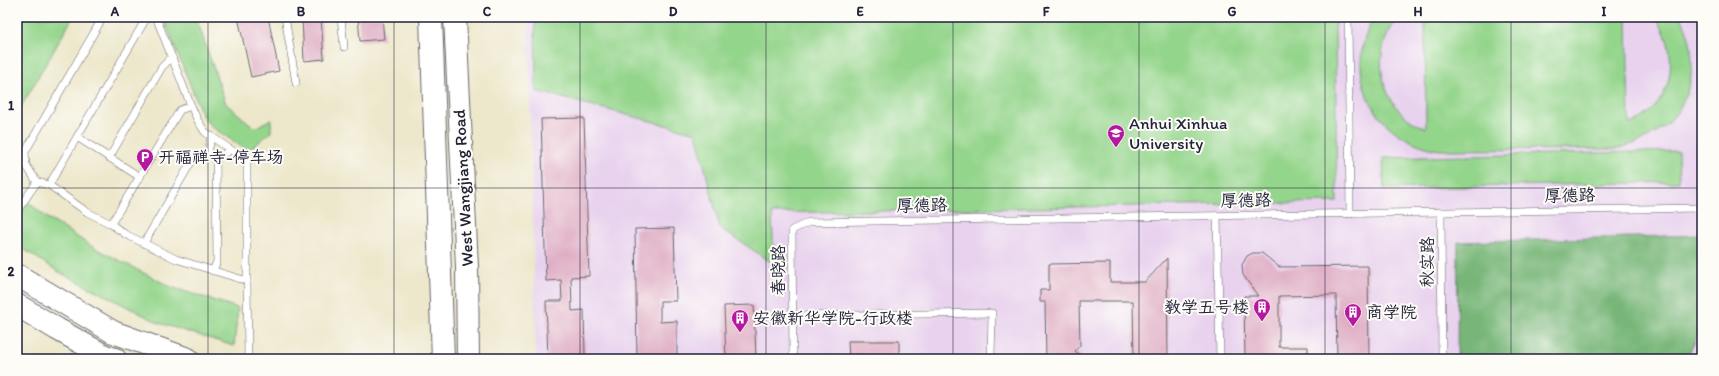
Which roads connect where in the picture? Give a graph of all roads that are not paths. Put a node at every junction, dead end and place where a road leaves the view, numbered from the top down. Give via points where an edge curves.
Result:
1 (103, 17) edge
2 (147, 17) edge
3 (156, 17) edge
4 (285, 17) edge
5 (341, 17) edge
6 (431, 17) edge
7 (456, 17) edge
8 (1348, 17) edge
9 (344, 47) dead end
10 (172, 57) junction
11 (296, 83) dead end
12 (191, 106) junction
13 (211, 136) junction
14 (77, 137) junction
15 (231, 150) junction
16 (208, 155) junction
17 (109, 158) junction
18 (216, 158) junction
19 (140, 177) junction
20 (37, 182) junction
21 (49, 185) junction
22 (1702, 208) edge
23 (17, 211) edge
24 (1441, 212) junction
25 (1350, 214) junction
26 (1217, 216) junction
27 (111, 224) junction
28 (792, 230) joint
29 (144, 243) junction
30 (213, 271) junction
31 (17, 275) edge
32 (247, 281) junction
33 (17, 305) edge
34 (793, 316) junction
35 (115, 359) edge
36 (188, 359) edge
37 (248, 359) edge
38 (443, 359) edge
39 (468, 359) edge
40 (793, 359) edge
41 (991, 359) edge
42 (1220, 359) edge
43 (1442, 359) edge

1 - 20 lane via 25,152 26,165
2 - 14 lane
3 - 10 lane
4 - 11 lane
5 - 9 lane
6 - 38 main road, West Wangjiang Road
7 - 39 main road, West Wangjiang Road via 467,267
8 - 25 lane
10 - 12 lane
10 - 17 lane via 162,66
12 - 13 lane via 205,132
12 - 19 lane via 180,110
13 - 15 lane
13 - 16 lane
14 - 17 lane
14 - 21 lane
15 - 18 lane
15 - 32 lane via 247,161
16 - 18 lane
16 - 29 lane via 193,159
17 - 19 lane
18 - 30 lane via 217,261
19 - 27 lane
20 - 21 lane
20 - 23 lane
21 - 27 lane via 87,212
22 - 24 lane, 厚德路
24 - 25 lane, 厚德路
24 - 43 lane, 秋实路
25 - 26 lane, 厚德路
26 - 28 lane, 厚德路 via 809,222
26 - 42 lane
27 - 29 lane
28 - 34 lane, 春晓路
29 - 30 lane via 176,259
30 - 32 lane
31 - 36 main road via 113,332
32 - 37 lane
33 - 35 main road via 57,330
34 - 40 lane, 春晓路
34 - 41 lane via 992,313

